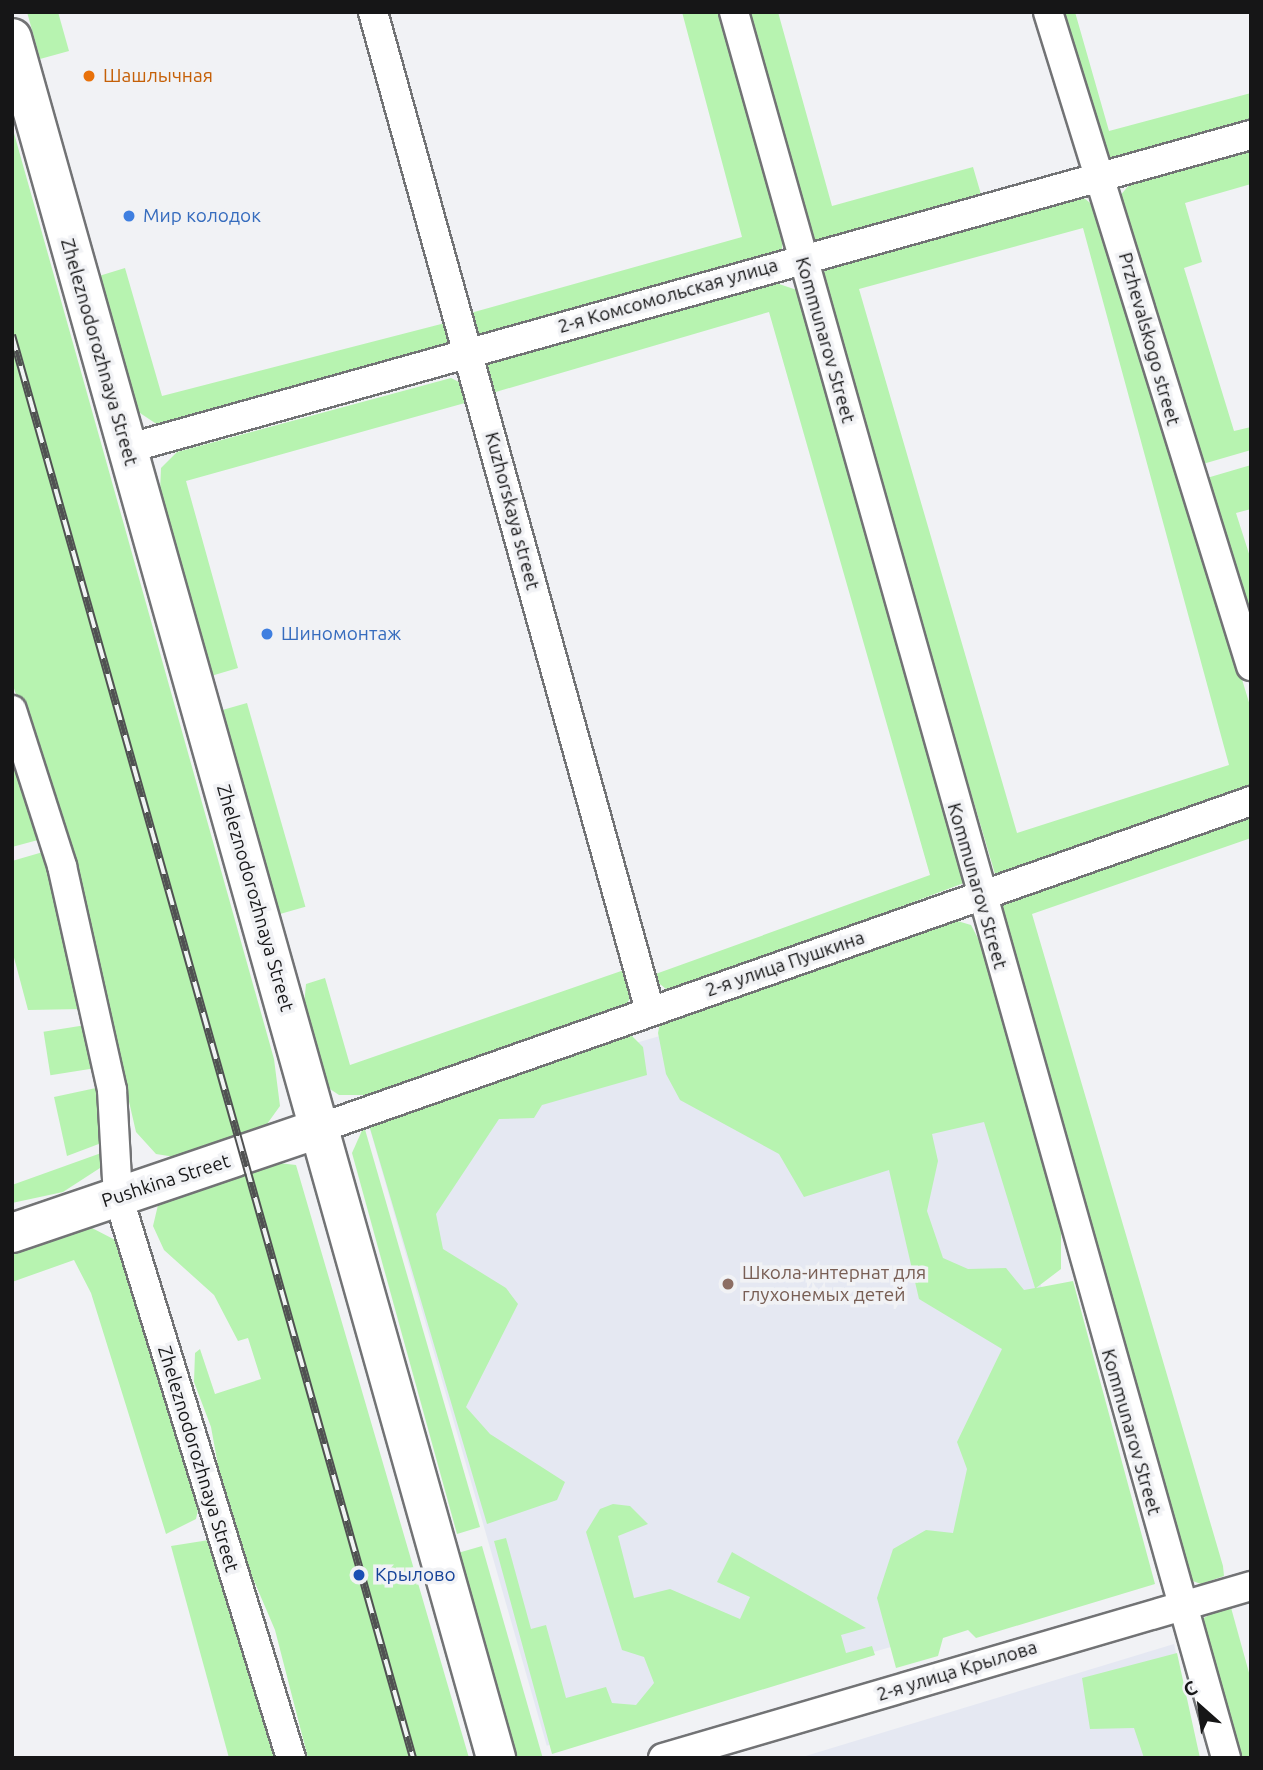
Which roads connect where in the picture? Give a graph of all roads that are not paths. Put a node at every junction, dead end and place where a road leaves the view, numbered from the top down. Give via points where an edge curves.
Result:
1 (373, 12) edge
2 (734, 12) edge
3 (1048, 12) edge
4 (12, 38) edge
5 (1251, 135) edge
6 (1100, 178) junction
7 (802, 258) junction
8 (468, 353) junction
9 (126, 450) junction
10 (1251, 666) edge
11 (12, 710) edge
12 (1251, 801) edge
13 (980, 897) junction
14 (650, 1011) junction
15 (320, 1128) junction
16 (118, 1196) junction
17 (12, 1233) edge
18 (1251, 1586) edge
19 (1180, 1605) junction
20 (291, 1758) edge
21 (496, 1758) edge
22 (663, 1758) edge
23 (1226, 1758) edge

1 - 8 street, Kuzhorskaya street
2 - 7 street, Kommunarov Street
3 - 6 street, Przhevalskogo street
4 - 9 main road, Zheleznodorozhnaya Street
5 - 6 street, 2-я Комсомольская улица
6 - 7 street, 2-я Комсомольская улица
6 - 10 street, Przhevalskogo street
7 - 8 street, 2-я Комсомольская улица
7 - 13 street, Kommunarov Street
8 - 9 street, 2-я Комсомольская улица
8 - 14 street, Kuzhorskaya street
9 - 15 main road, Zheleznodorozhnaya Street
11 - 16 street, Zheleznodorozhnaya Street via 62,866 112,1090
12 - 13 street, 2-я улица Пушкина
13 - 14 street, 2-я улица Пушкина
13 - 19 street, Kommunarov Street
14 - 15 street, 2-я улица Пушкина
15 - 16 main road, Pushkina Street
15 - 21 main road, Zheleznodorozhnaya Street
16 - 17 main road, Pushkina Street
16 - 20 street, Zheleznodorozhnaya Street
18 - 19 street, 2-я улица Крылова
19 - 22 street, 2-я улица Крылова
19 - 23 street, Kommunarov Street

